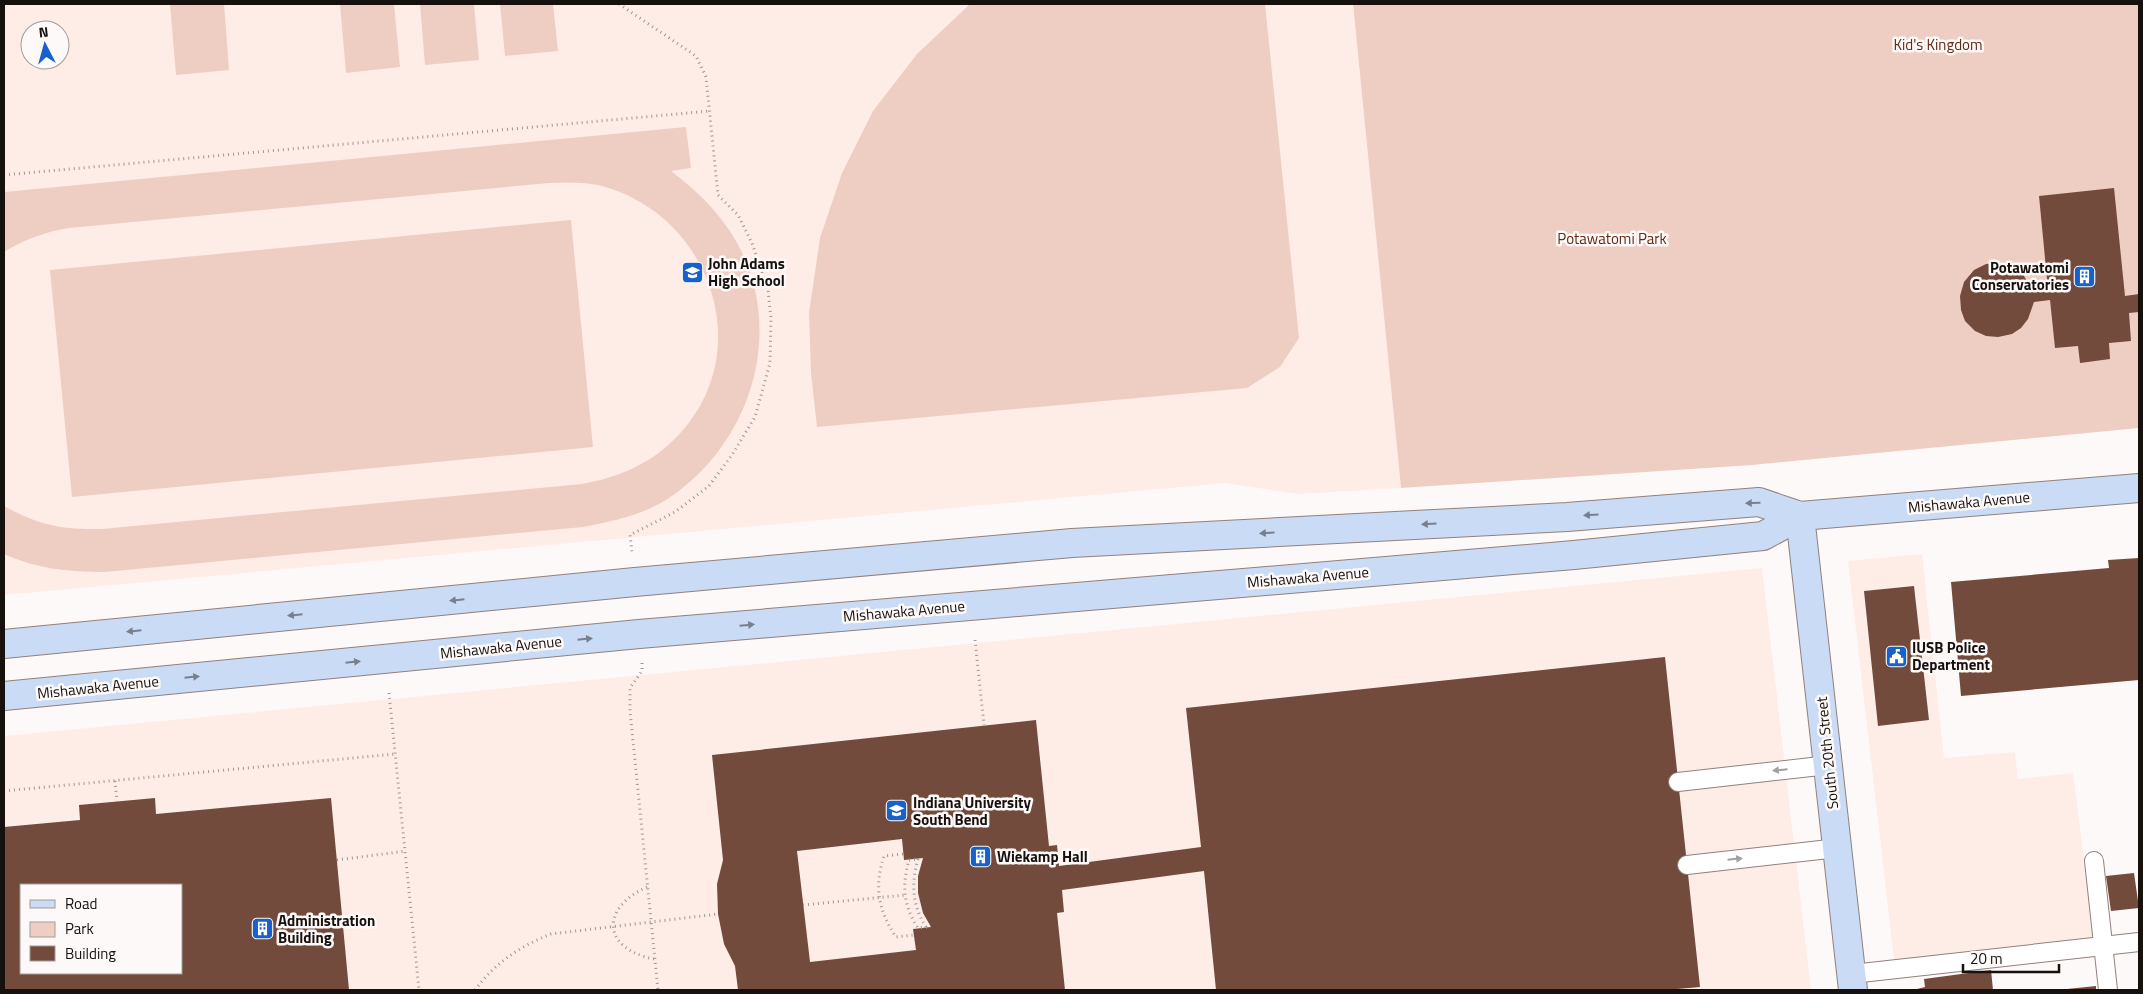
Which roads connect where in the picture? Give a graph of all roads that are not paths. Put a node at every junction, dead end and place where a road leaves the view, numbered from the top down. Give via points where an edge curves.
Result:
1 (2139, 488) edge
2 (1800, 516) junction
3 (4, 644) edge
4 (4, 696) edge
5 (1829, 765) junction
6 (1678, 782) dead end
7 (1838, 848) junction
8 (2094, 861) dead end
9 (1687, 865) dead end
10 (2139, 942) edge
11 (2103, 946) junction
12 (1852, 982) edge
13 (2108, 990) edge

1 - 2 main road, Mishawaka Avenue
2 -> 3 main road, Mishawaka Avenue via 1759,502 1567,517 1072,543
4 -> 2 main road, Mishawaka Avenue via 630,635 1564,556 1764,536
2 - 5 main road, South 20th Street
5 -> 6 lane
5 - 7 main road, South 20th Street
9 -> 7 lane
7 - 12 main road, South 20th Street
8 - 11 lane
10 - 11 lane
11 - 12 lane
11 - 13 lane

